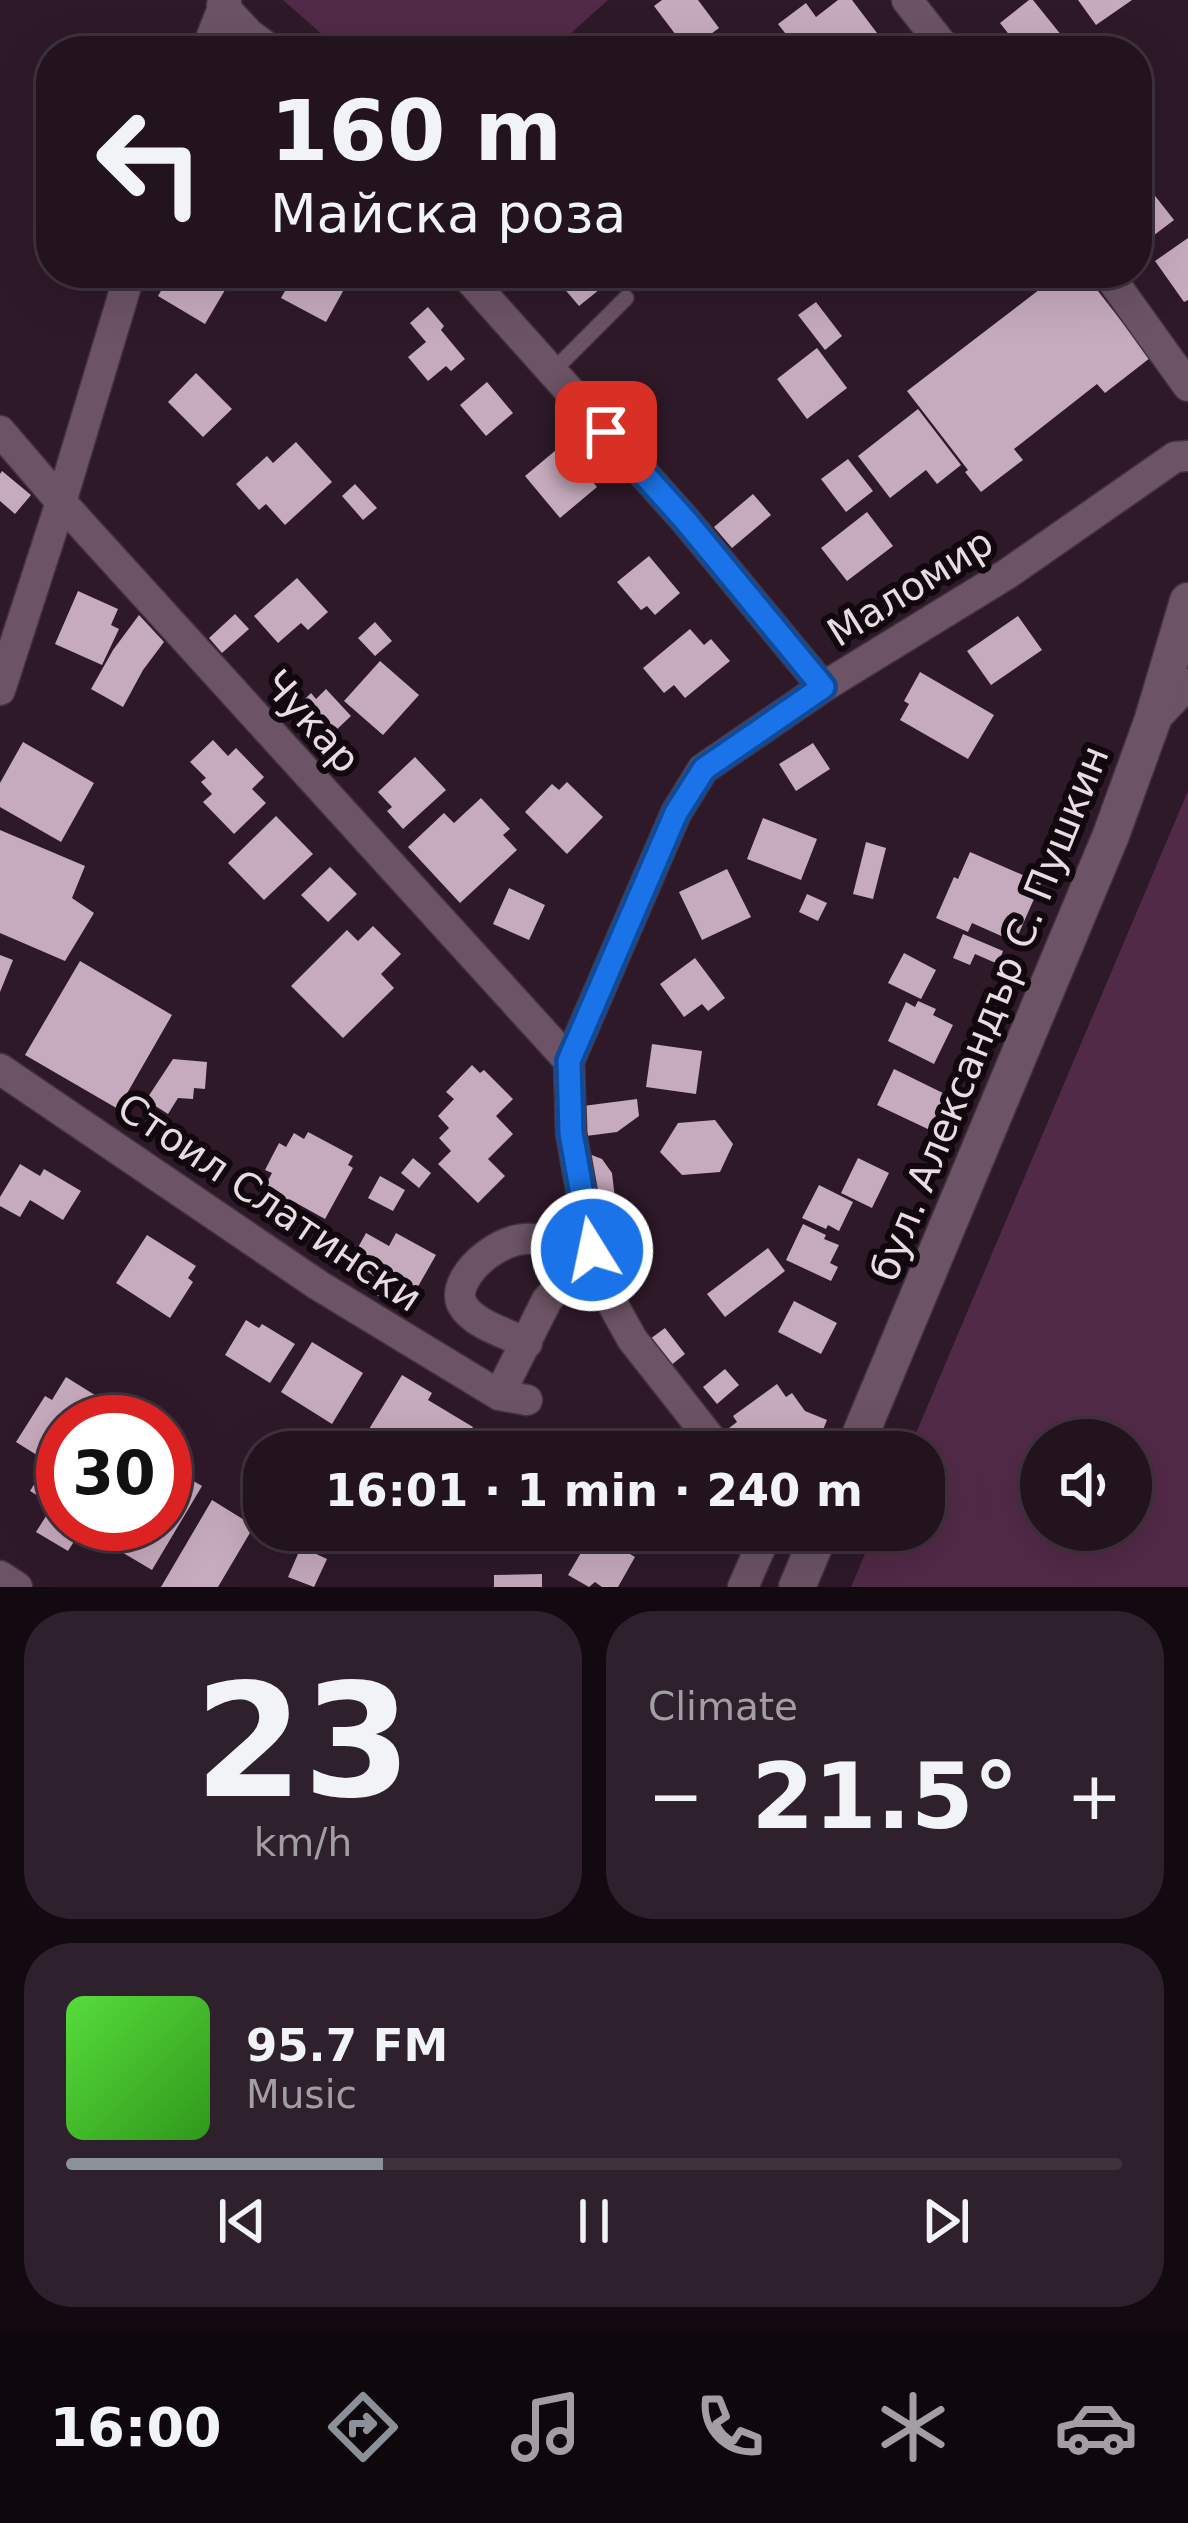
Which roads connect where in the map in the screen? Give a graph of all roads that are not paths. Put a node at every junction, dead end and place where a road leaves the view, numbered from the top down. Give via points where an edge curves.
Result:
1 (907, 0) edge
2 (224, 3) edge
3 (212, 36) edge
4 (252, 36) edge
5 (933, 36) edge
6 (125, 288) edge
7 (477, 288) edge
8 (1118, 288) edge
9 (626, 298) dead end
10 (552, 372) junction
11 (1188, 386) edge
12 (0, 431) edge
13 (1188, 457) edge
14 (61, 502) junction
15 (1188, 601) edge
16 (1188, 684) edge
17 (823, 687) junction
18 (0, 689) edge
19 (1152, 722) junction
20 (569, 1061) junction
21 (0, 1069) edge
22 (592, 1250) junction
23 (567, 1275) junction
24 (527, 1343) junction
25 (704, 1431) edge
26 (862, 1431) edge
27 (759, 1551) edge
28 (812, 1551) edge
29 (0, 1576) edge
30 (16, 1587) edge
31 (743, 1587) edge
32 (797, 1587) edge

1 - 5 street
2 - 3 street
2 - 4 street
6 - 14 street
7 - 10 street
8 - 11 street
9 - 10 lane
10 - 17 street
12 - 14 street, Чукар
13 - 17 street, Маломир via 1175,458
14 - 18 street
14 - 20 street, Чукар
15 - 19 main road, бул. Александър С. Пушкин
16 - 19 street
17 - 20 street, Маломир via 704,769 676,813
19 - 26 main road, бул. Александър С. Пушкин
20 - 22 street, Маломир via 571,1133
21 - 24 street, Стоил Слатински via 318,1286 513,1398
22 - 23 street, Стоил Слатински
22 - 25 street, Маломир via 632,1339
23 - 24 street, Стоил Слатински
23 - 24 street via 550,1246 532,1238 501,1243 464,1282 463,1306
27 - 31 street
28 - 32 main road
29 - 30 street

